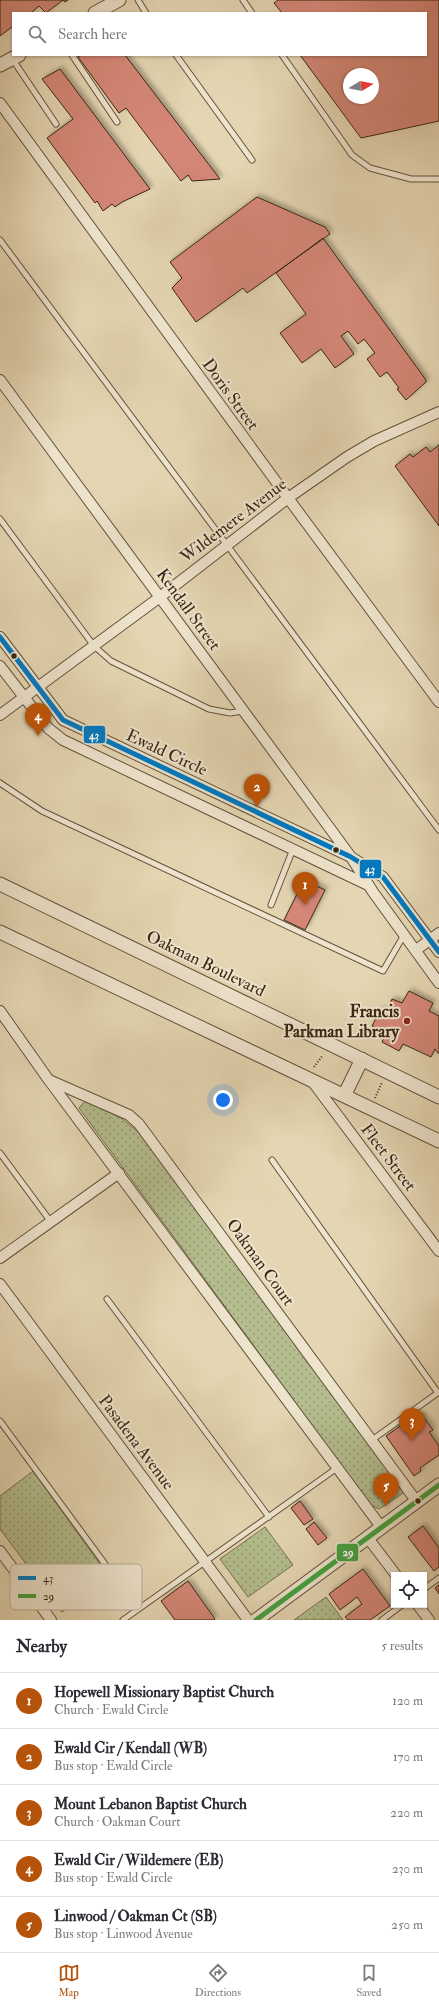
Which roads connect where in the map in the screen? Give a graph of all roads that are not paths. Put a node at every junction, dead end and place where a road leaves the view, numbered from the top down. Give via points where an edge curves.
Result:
1 (118, 0) edge
2 (138, 0) edge
3 (243, 0) edge
4 (97, 12) edge
5 (145, 12) edge
6 (251, 12) edge
7 (73, 56) edge
8 (177, 56) edge
9 (283, 56) edge
10 (16, 57) edge
11 (0, 65) edge
12 (0, 103) edge
13 (117, 122) dead end
14 (56, 124) dead end
15 (252, 160) dead end
16 (439, 180) edge
17 (0, 240) edge
18 (0, 380) edge
19 (439, 412) edge
20 (288, 498) junction
21 (0, 519) edge
22 (226, 546) junction
23 (160, 597) junction
24 (0, 637) edge
25 (94, 646) junction
26 (0, 666) edge
27 (37, 688) junction
28 (23, 698) junction
29 (439, 702) edge
30 (244, 711) junction
31 (0, 715) edge
32 (0, 783) edge
33 (439, 830) edge
34 (293, 849) junction
35 (351, 857) junction
36 (0, 884) edge
37 (368, 885) junction
38 (271, 904) dead end
39 (0, 932) edge
40 (439, 933) edge
41 (405, 934) junction
42 (430, 940) junction
43 (416, 950) junction
44 (439, 952) edge
45 (439, 982) edge
46 (0, 1011) edge
47 (362, 1059) junction
48 (312, 1076) junction
49 (48, 1079) junction
50 (344, 1096) junction
51 (439, 1097) edge
52 (439, 1141) edge
53 (0, 1153) edge
54 (272, 1160) dead end
55 (119, 1173) junction
56 (51, 1222) junction
57 (439, 1250) edge
58 (0, 1258) edge
59 (0, 1284) edge
60 (107, 1299) dead end
61 (438, 1393) edge
62 (0, 1420) edge
63 (372, 1440) junction
64 (337, 1468) junction
65 (439, 1485) edge
66 (417, 1502) junction
67 (269, 1517) junction
68 (382, 1528) junction
69 (368, 1538) junction
70 (0, 1551) edge
71 (206, 1562) junction
72 (105, 1564) edge
73 (10, 1565) edge
74 (394, 1572) edge
75 (439, 1578) edge
76 (427, 1587) edge
77 (142, 1607) edge
78 (398, 1608) edge
79 (420, 1608) edge
80 (44, 1610) edge
81 (138, 1610) edge
82 (51, 1620) edge
83 (123, 1620) edge
84 (248, 1620) edge
85 (256, 1620) edge
86 (382, 1620) edge
87 (429, 1620) edge

1 - 4 street
2 - 5 lane
3 - 6 lane
7 - 13 lane
8 - 15 lane
9 - 16 lane via 352,155 370,168 411,180
10 - 11 street
10 - 14 lane
12 - 20 street, Doris Street
17 - 22 lane
18 - 23 street, Kendall Street
19 - 20 street, Wildemere Avenue via 360,448
20 - 22 street, Wildemere Avenue
20 - 29 street, Doris Street
21 - 25 lane
22 - 23 street, Wildemere Avenue
22 - 33 lane
23 - 25 street, Wildemere Avenue
23 - 30 street, Kendall Street
24 - 27 street, Ewald Circle
25 - 27 street, Wildemere Avenue
25 - 30 lane via 111,661 209,709 230,713
26 - 28 street, Ewald Circle
27 - 28 street, Wildemere Avenue
27 - 35 street, Ewald Circle via 57,714 71,725
28 - 31 street, Wildemere Avenue
28 - 34 street, Ewald Circle via 48,728 63,740
30 - 35 street, Kendall Street
32 - 41 lane via 42,811 383,971
34 - 37 street, Ewald Circle
34 - 38 lane
35 - 37 street, Kendall Street
35 - 42 street, Kendall Street via 383,877
36 - 47 street, Oakman Boulevard
37 - 41 street, Kendall Street
39 - 48 street
40 - 42 street
41 - 43 street, Kendall Street
42 - 43 street
42 - 44 street, Kendall Street
43 - 45 street, Kendall Street
46 - 49 street
47 - 50 street
47 - 51 street, Oakman Boulevard
48 - 50 street
48 - 57 street, Fleet Street
49 - 55 street
49 - 63 street, Oakman Court via 129,1115 139,1124
50 - 52 street
53 - 56 lane
54 - 61 lane
55 - 56 street
55 - 64 street
56 - 58 street
59 - 71 street, Pasadena Avenue
60 - 67 lane
61 - 63 lane
62 - 72 lane
63 - 66 street, Oakman Court
64 - 67 lane
64 - 68 street
65 - 66 street
66 - 68 street
67 - 71 lane
68 - 69 street
69 - 74 street
69 - 85 street
70 - 73 street
71 - 77 lane
71 - 84 street, Pasadena Avenue
75 - 76 lane
78 - 86 lane
79 - 87 street
80 - 82 street
81 - 83 lane

